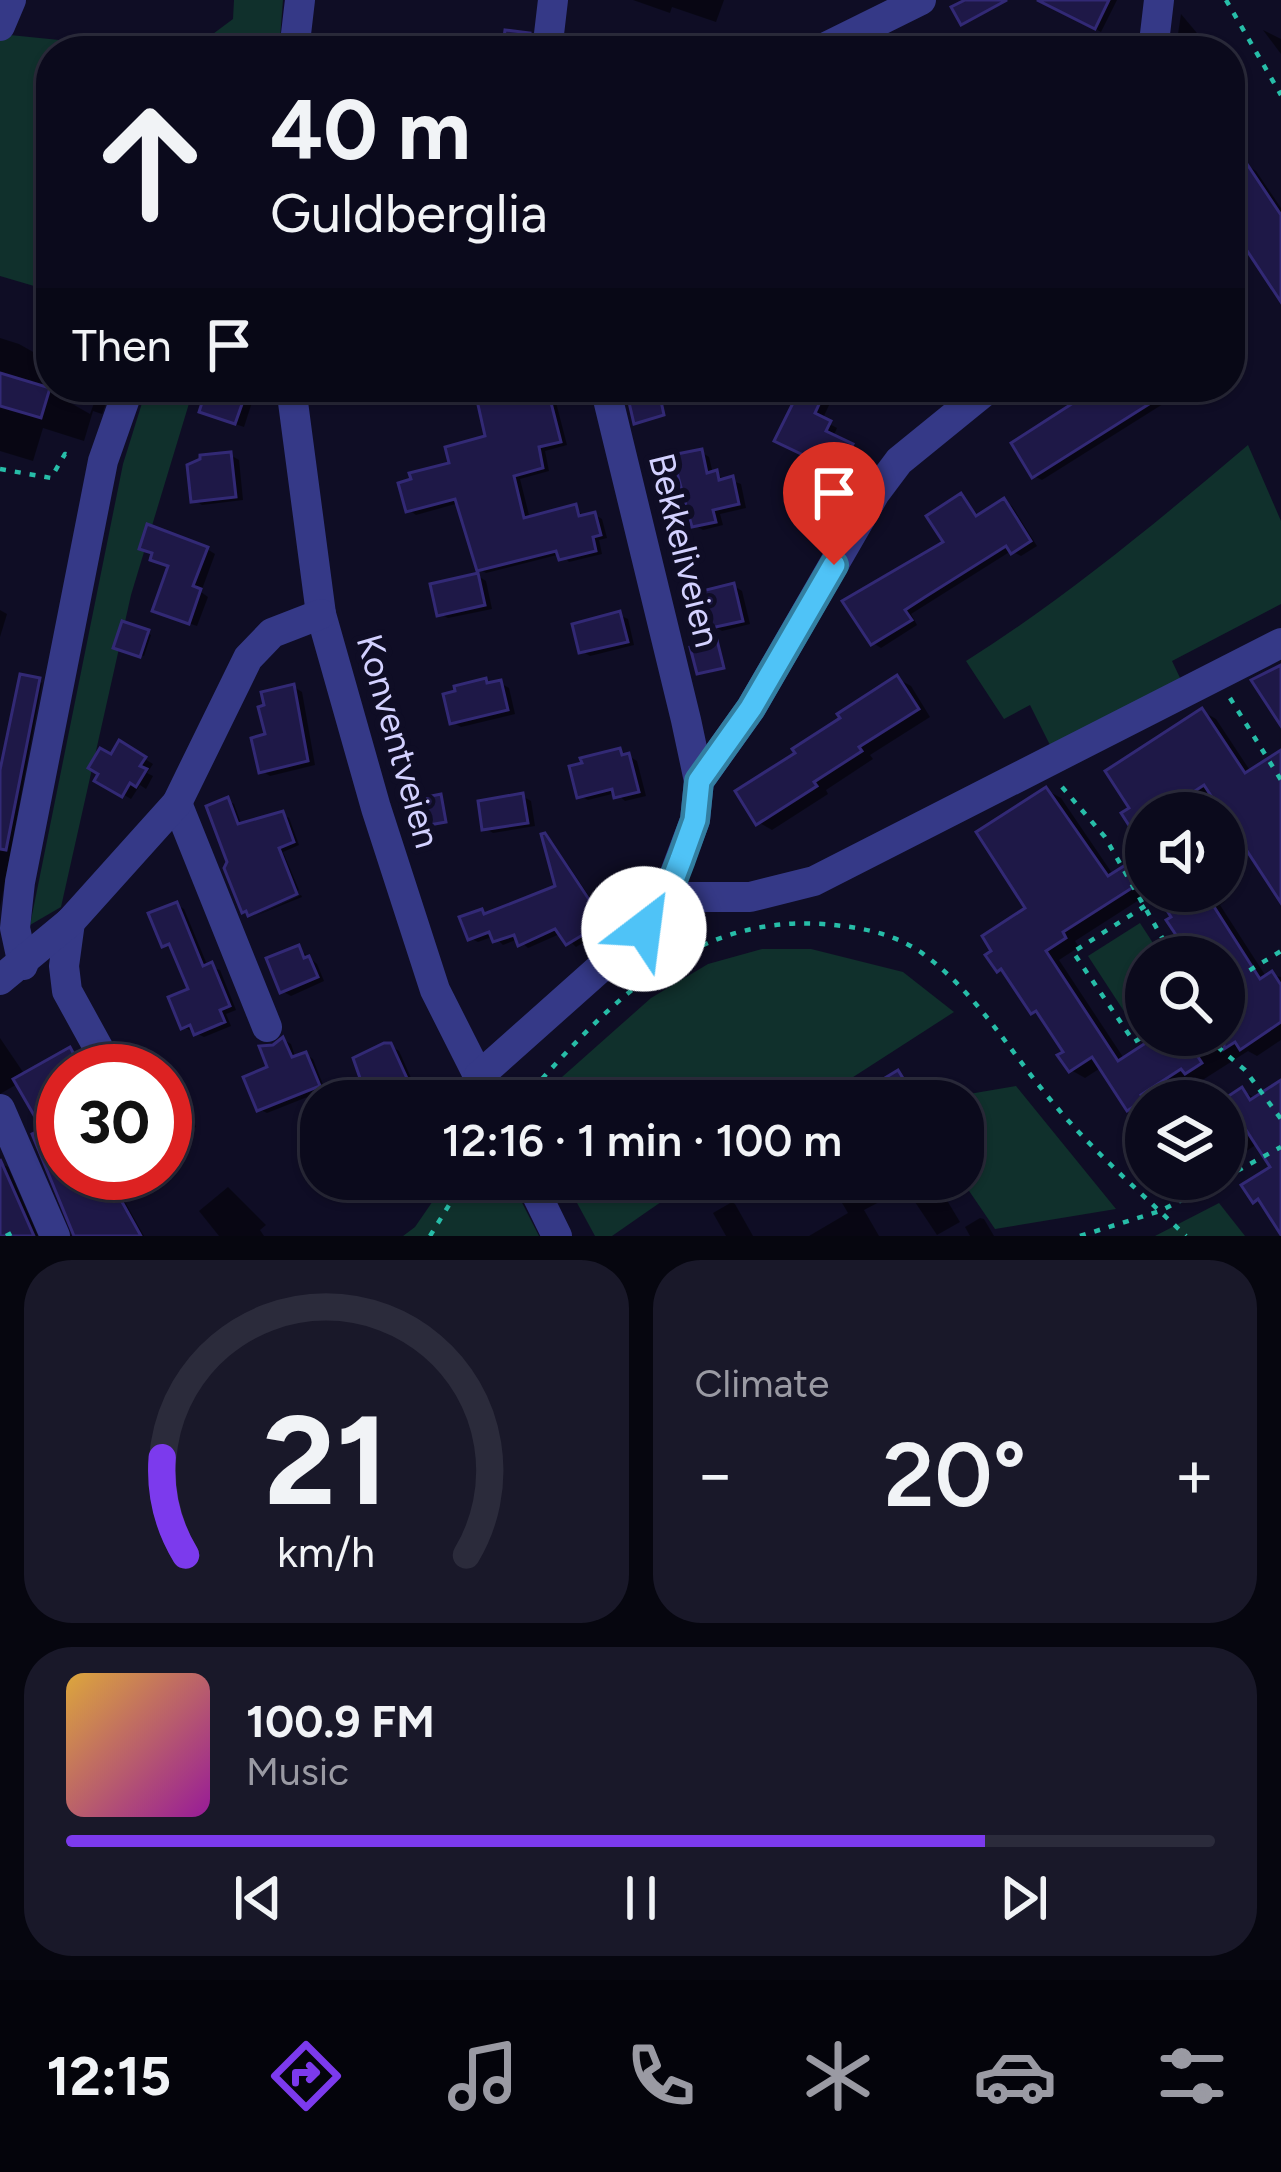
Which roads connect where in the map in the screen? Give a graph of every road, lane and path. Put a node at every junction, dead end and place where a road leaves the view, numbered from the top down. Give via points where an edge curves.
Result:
1 (11, 0) edge
2 (300, 0) edge
3 (553, 0) edge
4 (921, 0) edge
5 (1159, 0) edge
6 (1226, 0) edge
7 (0, 26) edge
8 (296, 36) edge
9 (549, 36) edge
10 (848, 36) edge
11 (1155, 36) edge
12 (1281, 95) edge
13 (124, 402) edge
14 (293, 402) edge
15 (608, 402) edge
16 (971, 402) edge
17 (103, 461) junction
18 (0, 469) edge
19 (321, 614) junction
20 (1281, 643) edge
21 (1217, 678) junction
22 (1043, 764) junction
23 (1281, 780) edge
24 (699, 781) junction
25 (177, 803) junction
26 (1125, 872) edge
27 (666, 898) junction
28 (1135, 912) edge
29 (70, 922) junction
30 (1281, 951) edge
31 (11, 972) edge
32 (1245, 973) edge
33 (267, 1027) dead end
34 (1125, 1029) edge
35 (96, 1044) edge
36 (1228, 1056) edge
37 (481, 1080) edge
38 (493, 1080) edge
39 (543, 1080) edge
40 (0, 1109) edge
41 (1281, 1119) edge
42 (1281, 1148) edge
43 (1245, 1167) edge
44 (452, 1200) edge
45 (539, 1200) edge
46 (1182, 1200) edge
47 (1160, 1211) junction
48 (55, 1236) edge
49 (430, 1236) edge
50 (557, 1236) edge
51 (1080, 1236) edge
52 (1186, 1236) edge

1 - 7 street
2 - 8 street
3 - 9 street
4 - 10 street
5 - 11 street
6 - 12 path
13 - 17 street
14 - 19 street, Konventveien
15 - 24 street, Bekkeliveien
16 - 24 street via 898,461 875,493 751,708
17 - 18 path via 65,454 51,478
17 - 31 street via 20,883
19 - 25 street via 272,633 248,658
19 - 37 street, Konventveien via 435,990
20 - 21 street
21 - 22 street
21 - 23 path
22 - 26 path
22 - 27 street via 814,881 750,897
24 - 27 street, Bekkeliveien via 695,820
25 - 29 street
25 - 33 street
27 - 38 street, Bekkeliveien
28 - 34 path via 1073,952
29 - 31 street
29 - 35 street via 67,991
30 - 32 path
36 - 41 path
39 - 47 path via 656,968 710,938 808,923 867,927 923,953 975,1000 1047,1096
40 - 48 street
42 - 43 path
44 - 49 path
45 - 50 street
46 - 47 path
47 - 51 path
47 - 52 path

